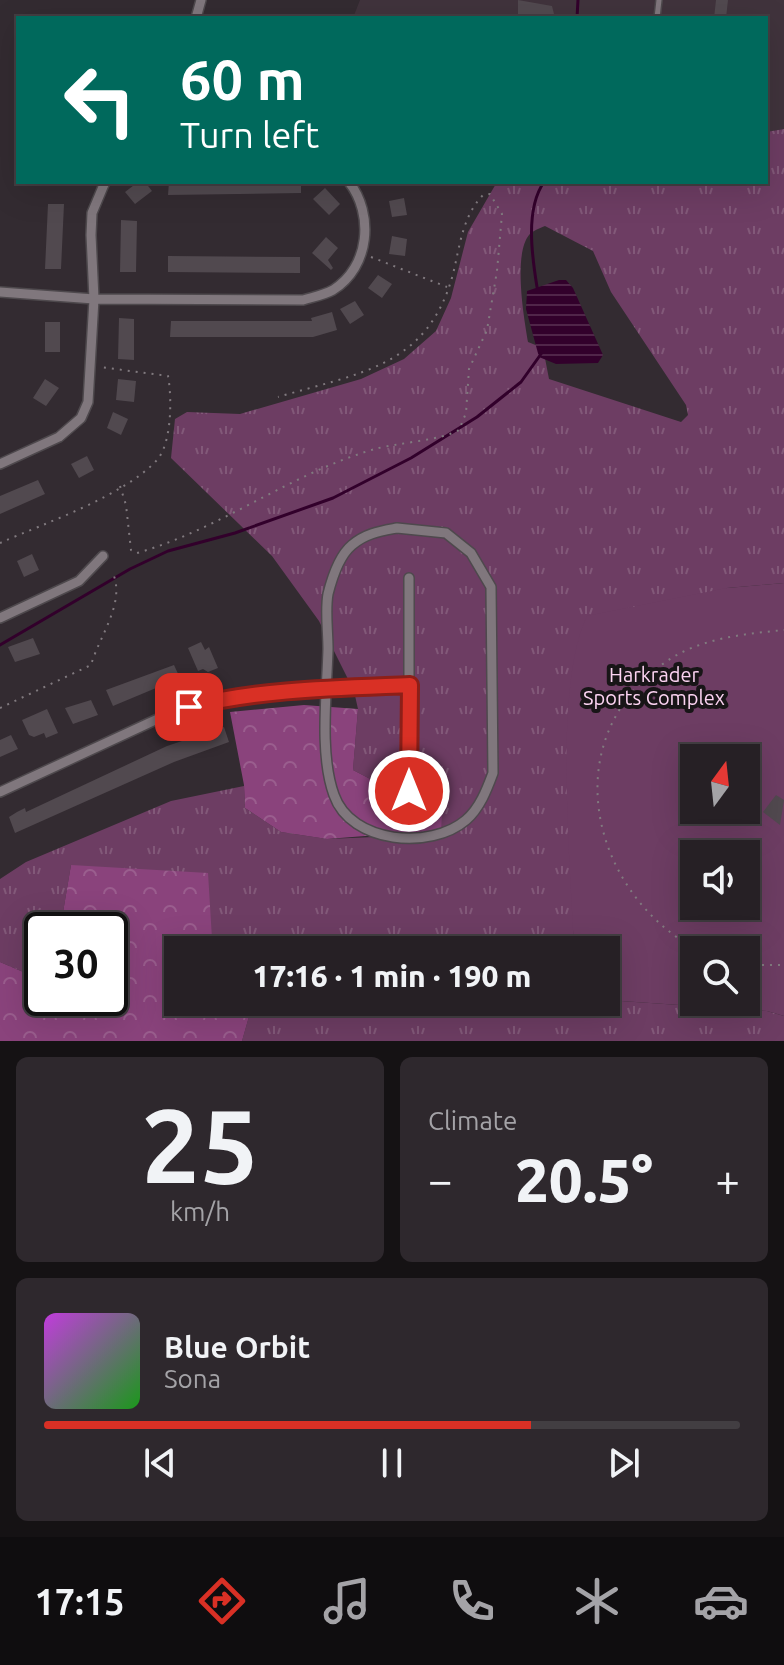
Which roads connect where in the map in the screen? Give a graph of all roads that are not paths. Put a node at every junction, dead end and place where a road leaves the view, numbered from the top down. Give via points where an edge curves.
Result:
1 (104, 184) edge
2 (350, 184) edge
3 (0, 292) edge
4 (94, 299) junction
5 (0, 464) edge
6 (103, 556) dead end
7 (409, 578) dead end
8 (0, 618) edge
9 (410, 685) junction
10 (326, 688) junction
11 (409, 791) dead end
12 (0, 792) edge

1 - 4 street via 92,213
2 - 4 street via 363,209 365,240 354,268 334,289 303,300
3 - 4 street
4 - 5 street via 88,402 81,418 59,437
6 - 8 street via 79,581
7 - 9 street
9 - 10 street
9 - 11 street
10 - 10 street via 328,595 351,546 373,532 425,528 446,533 471,553 491,587 493,773 466,820 416,840 375,832 355,821 334,795
10 - 12 street via 189,707

